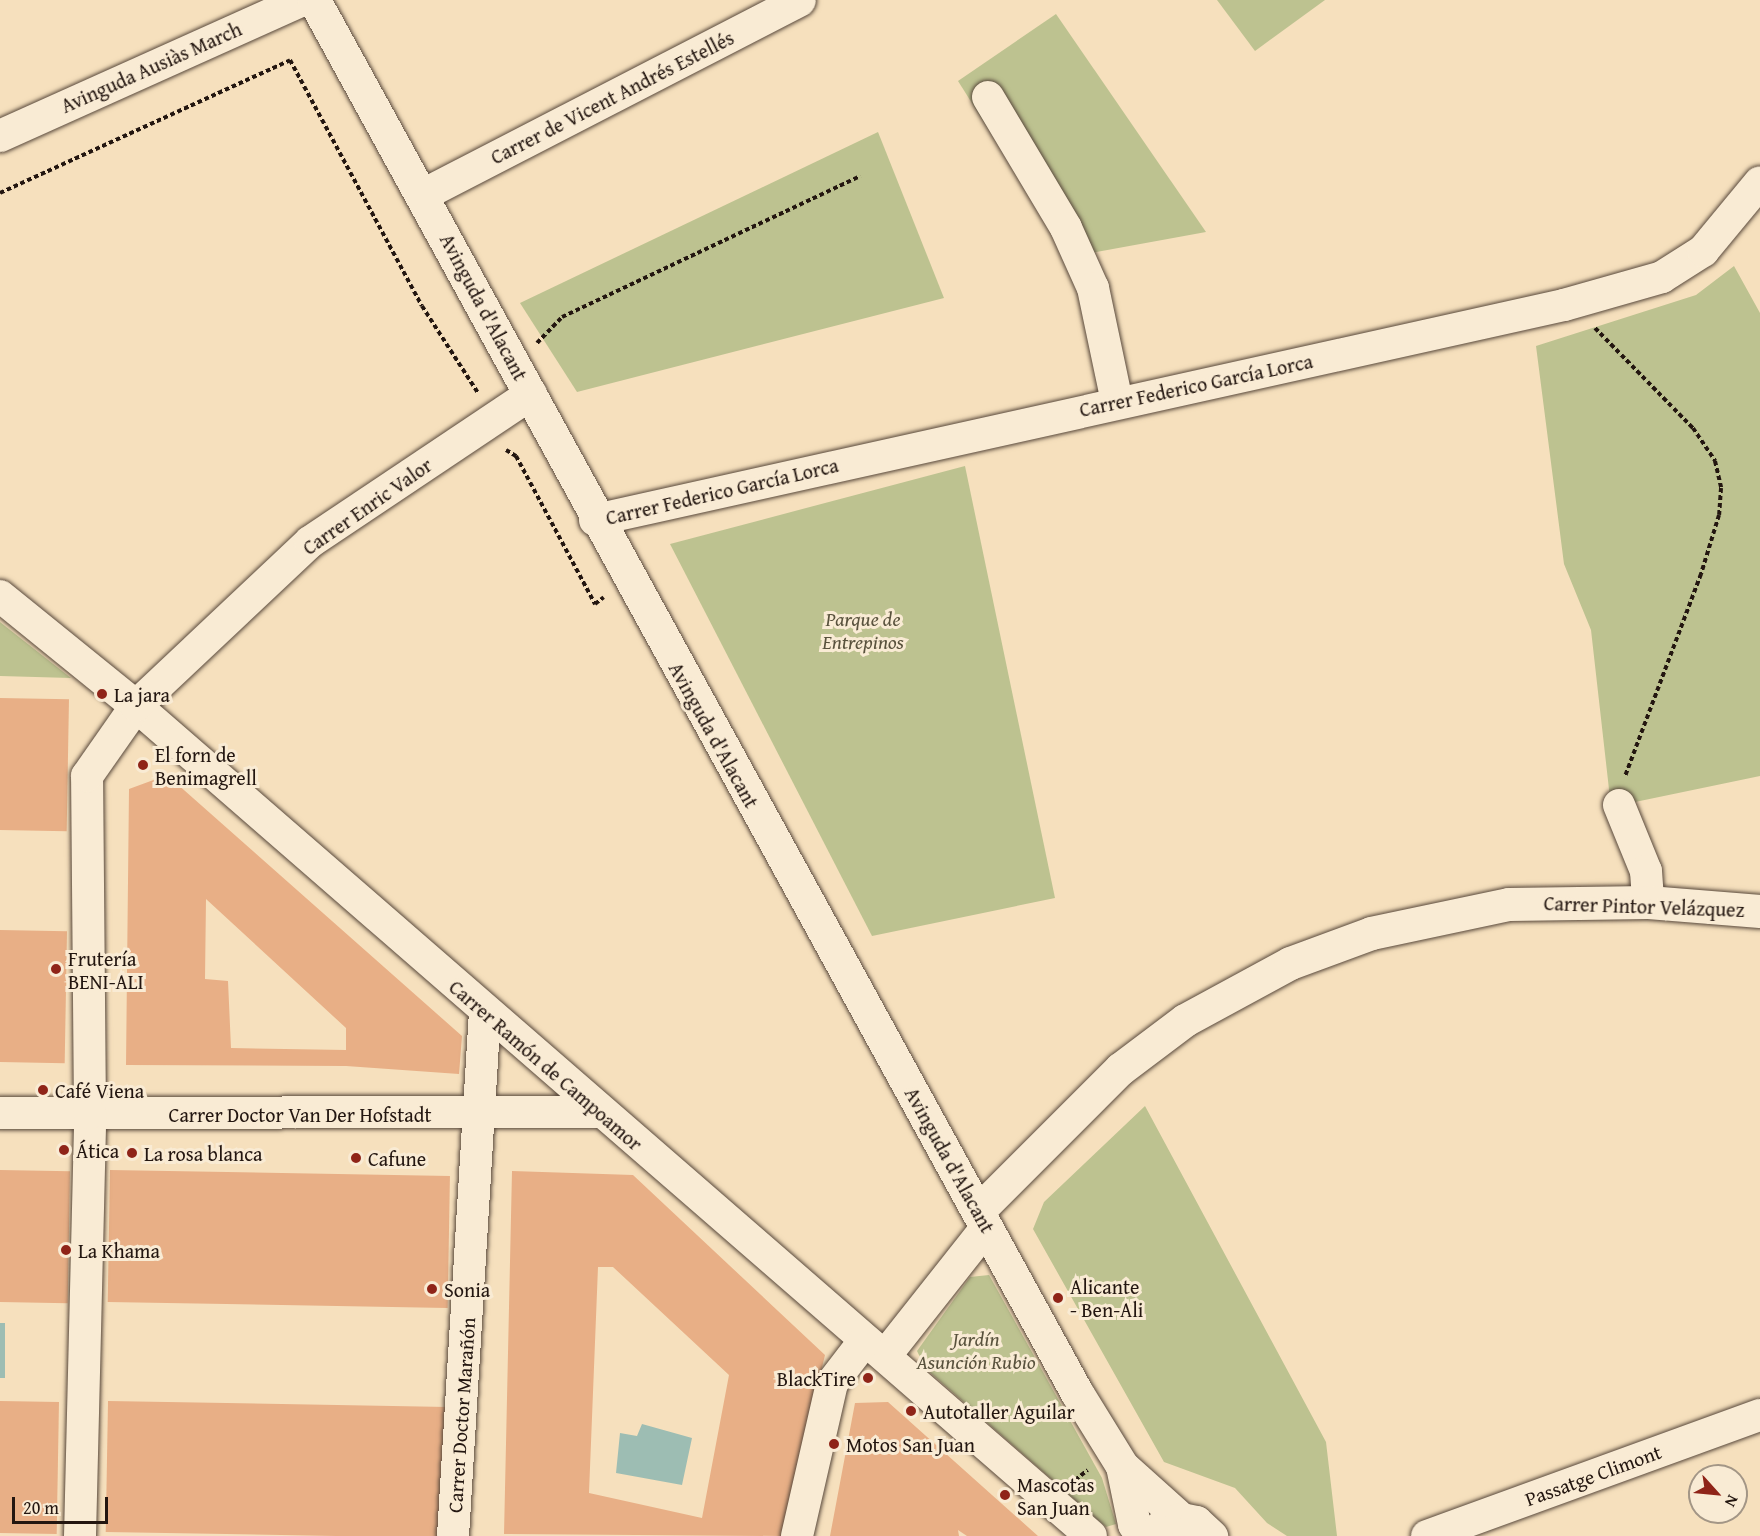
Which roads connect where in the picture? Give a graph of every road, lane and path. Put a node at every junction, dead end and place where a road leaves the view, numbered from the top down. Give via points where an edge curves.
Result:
1 (303, 0) edge
2 (314, 0) edge
3 (800, 0) edge
4 (988, 97) dead end
5 (0, 136) edge
6 (860, 176) dead end
7 (1760, 182) edge
8 (0, 193) edge
9 (423, 195) junction
10 (1595, 327) dead end
11 (524, 382) junction
12 (1117, 402) junction
13 (484, 404) dead end
14 (595, 520) junction
15 (0, 596) edge
16 (136, 706) junction
17 (1619, 805) joint
18 (1648, 902) junction
19 (1760, 910) edge
20 (485, 1011) junction
21 (600, 1112) junction
22 (0, 1113) edge
23 (90, 1113) junction
24 (479, 1114) junction
25 (982, 1219) junction
26 (875, 1348) junction
27 (1760, 1415) edge
28 (1118, 1459) junction
29 (1049, 1499) junction
30 (1181, 1519) junction
31 (1479, 1527) edge
32 (80, 1536) edge
33 (453, 1536) edge
34 (797, 1536) edge
35 (1091, 1536) edge
36 (1142, 1536) edge
37 (1150, 1536) edge
38 (1211, 1536) edge
39 (1427, 1536) edge

1 - 5 street, Avinguda Ausiàs March
2 - 9 street, Avinguda d'Alacant
3 - 9 street, Carrer de Vicent Andrés Estellés
4 - 12 street via 1094,288
6 - 11 path via 562,317
7 - 12 street, Carrer Federico García Lorca via 1703,251 1662,277 1564,305
8 - 13 path via 290,60 422,306
9 - 11 street, Avinguda d'Alacant
10 - 17 path via 1693,428 1715,461 1721,488 1719,515 1701,574
11 - 14 street, Avinguda d'Alacant
11 - 16 street, Carrer Enric Valor via 310,542
12 - 14 street, Carrer Federico García Lorca
14 - 25 street, Avinguda d'Alacant
15 - 16 street, Carrer Ramón de Campoamor
16 - 20 street, Carrer Ramón de Campoamor
16 - 23 street, Carrer Enric Valor via 87,776
17 - 18 street via 1646,870
18 - 19 street, Carrer Pintor Velázquez
18 - 25 street, Carrer Pintor Velázquez via 1509,904 1371,933 1290,963 1185,1020 1120,1069
20 - 21 street, Carrer Ramón de Campoamor
20 - 24 street, Carrer Doctor Marañón
21 - 24 street, Carrer Doctor Van Der Hofstadt
21 - 26 street, Carrer Ramón de Campoamor
22 - 23 street, Carrer Doctor Van Der Hofstadt
23 - 24 street, Carrer Doctor Van Der Hofstadt
23 - 32 street, Carrer Enric Valor
24 - 33 street, Carrer Doctor Marañón
25 - 26 street
25 - 28 street, Avinguda d'Alacant
26 - 29 street, Carrer Ramón de Campoamor
26 - 34 street via 832,1383
27 - 31 street, Passatge Climont
28 - 29 path
28 - 30 street, Avinguda d'Alacant
28 - 36 street, Avinguda d'Alacant via 1134,1524
29 - 35 street, Carrer Ramón de Campoamor
30 - 37 street
30 - 38 street, Avinguda d'Alacant via 1196,1522
31 - 39 street, Passatge Climont

